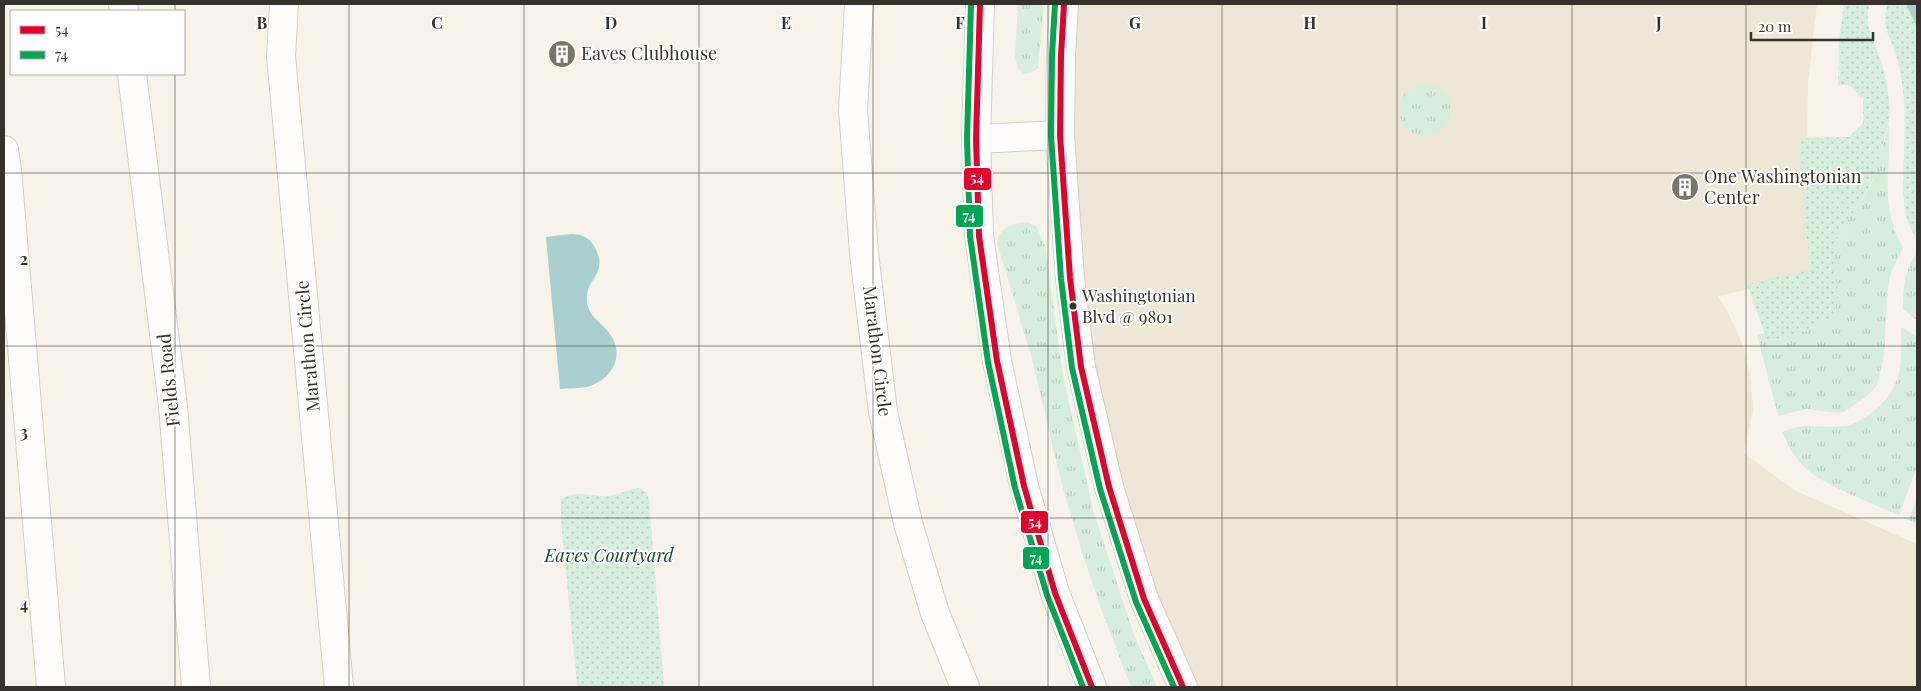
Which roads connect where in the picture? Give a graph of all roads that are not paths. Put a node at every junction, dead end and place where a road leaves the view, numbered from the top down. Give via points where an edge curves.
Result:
1 (284, 4) edge
2 (859, 4) edge
3 (980, 4) edge
4 (1064, 4) edge
5 (132, 75) edge
6 (1060, 135) junction
7 (976, 139) junction
8 (4, 150) edge
9 (51, 687) edge
10 (196, 687) edge
11 (340, 687) edge
12 (965, 687) edge
13 (1092, 687) edge
14 (1183, 687) edge

1 - 11 street, Marathon Circle via 281,56
2 - 12 street, Marathon Circle via 853,110 864,254 883,412 908,523 936,612
3 - 7 street
4 - 6 street
5 - 10 street, Fields Road via 173,406
6 - 7 street
6 - 14 street via 1070,278 1081,367 1109,487 1144,599
7 - 13 street via 979,236 999,370 1024,486 1056,592
8 - 9 street

